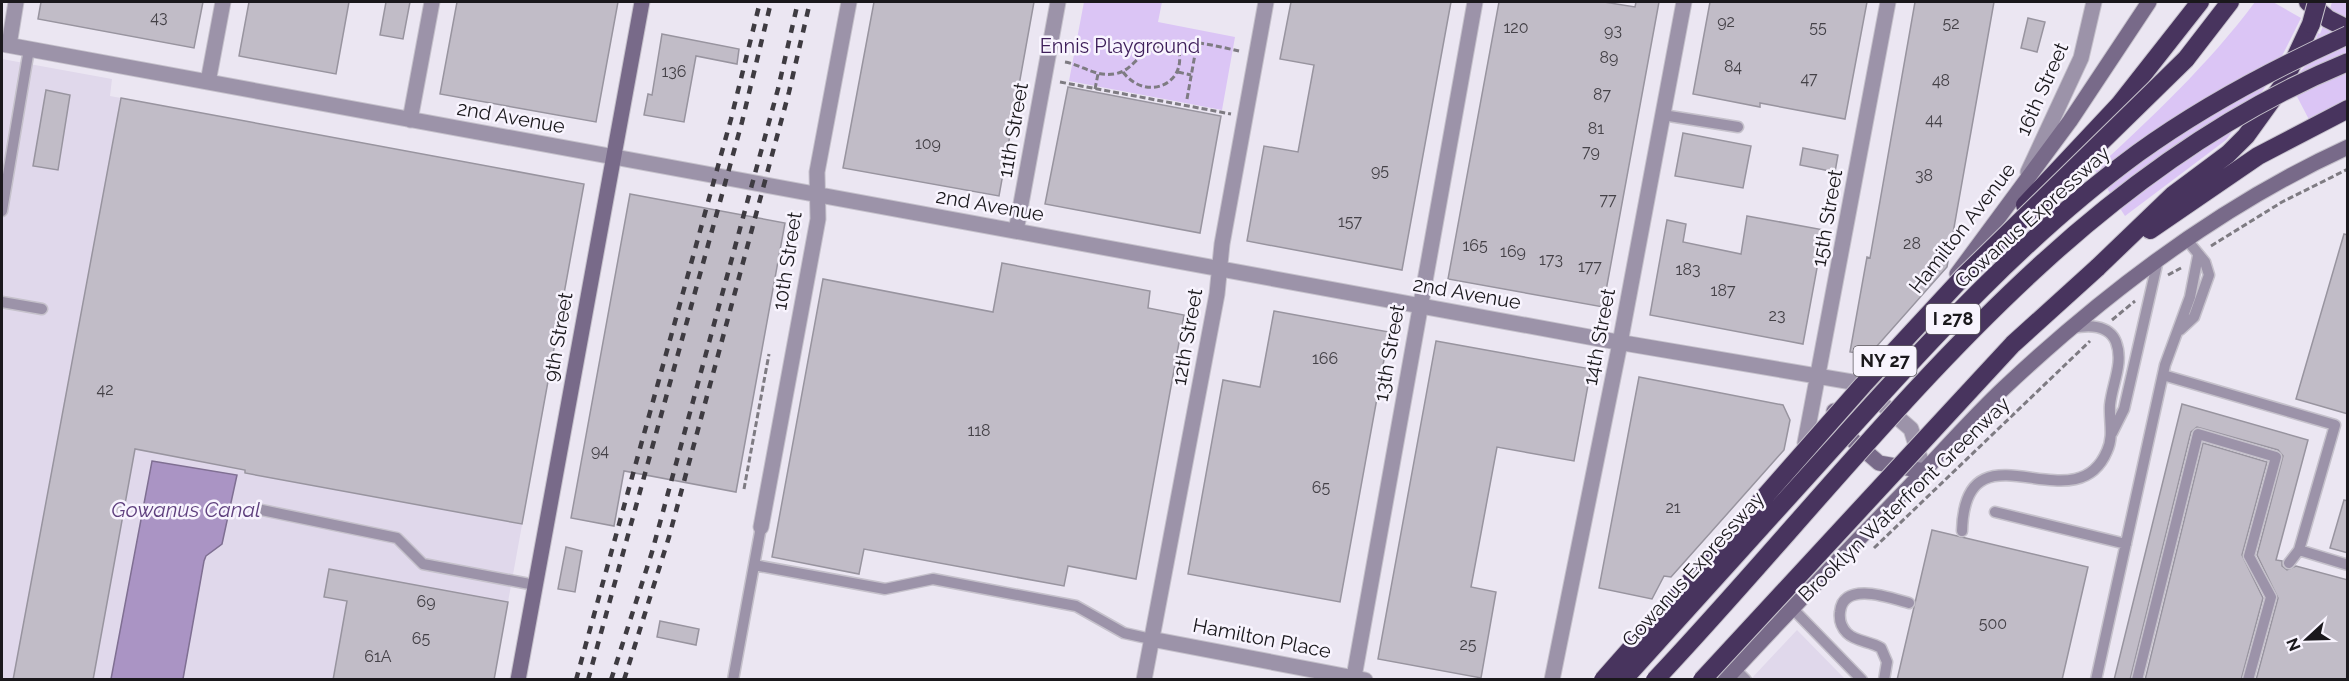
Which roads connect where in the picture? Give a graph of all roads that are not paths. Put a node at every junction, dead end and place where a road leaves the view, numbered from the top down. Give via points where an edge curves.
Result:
1 (16, 2) edge
2 (224, 2) edge
3 (432, 2) edge
4 (642, 2) edge
5 (849, 2) edge
6 (1058, 2) edge
7 (1266, 2) edge
8 (1475, 2) edge
9 (1684, 2) edge
10 (1888, 2) edge
11 (2094, 2) edge
12 (2149, 2) edge
13 (2199, 2) edge
14 (2230, 2) edge
15 (2308, 2) edge
16 (2317, 2) edge
17 (2348, 29) edge
18 (2348, 35) edge
19 (5, 45) edge
20 (28, 49) junction
21 (2348, 62) edge
22 (208, 82) junction
23 (2348, 110) edge
24 (1663, 114) junction
25 (410, 120) junction
26 (1738, 127) dead end
27 (2348, 147) edge
28 (613, 157) junction
29 (2019, 191) junction
30 (818, 195) junction
31 (2177, 201) junction
32 (2, 211) edge
33 (1016, 231) junction
34 (2187, 240) junction
35 (2158, 260) junction
36 (1219, 269) junction
37 (1958, 274) junction
38 (2, 302) edge
39 (1419, 306) junction
40 (42, 309) dead end
41 (2072, 328) junction
42 (1620, 343) junction
43 (2163, 375) junction
44 (1819, 377) junction
45 (1858, 383) junction
46 (1834, 411) junction
47 (2111, 433) junction
48 (1806, 443) junction
49 (1924, 471) junction
50 (257, 509) dead end
51 (1995, 512) dead end
52 (761, 527) joint
53 (1962, 531) dead end
54 (2126, 544) junction
55 (2299, 550) junction
56 (2289, 563) dead end
57 (754, 565) junction
58 (2348, 565) edge
59 (535, 585) junction
60 (1910, 603) dead end
61 (1792, 608) junction
62 (1151, 639) junction
63 (1735, 676) edge
64 (1358, 679) edge
65 (518, 680) edge
66 (733, 680) edge
67 (1144, 680) edge
68 (1552, 680) edge
69 (1596, 680) edge
70 (1603, 680) edge
71 (1623, 680) edge
72 (1655, 680) edge
73 (1702, 680) edge
74 (1862, 680) edge
75 (1884, 680) edge
76 (2096, 680) edge
77 (2137, 680) edge
78 (2248, 680) edge

1 - 19 street
2 - 22 street
3 - 25 street
4 - 28 main road, 9th Street
5 - 30 street, 10th Street via 817,172
6 - 33 street, 11th Street
7 - 36 street, 12th Street
8 - 39 street, 13th Street
9 - 24 street, 14th Street
10 - 44 street, 15th Street
11 - 29 street, 16th Street via 2077,67
12 - 29 main road, Hamilton Avenue
13 - 37 highway via 2120,105
14 - 70 highway, NY 27, bridge via 2186,59 1962,278
15 - 17 highway
16 - 31 highway, bridge via 2282,86 2246,136
18 - 71 highway, Gowanus Expressway / I 278, bridge via 2266,75 2177,127 2138,153 2059,218 1896,378
19 - 20 street, 2nd Avenue
20 - 22 street, 2nd Avenue
20 - 32 lane
21 - 72 highway, I 278, bridge via 2317,74 2209,131 2116,201 2044,263 1919,384
22 - 25 street, 2nd Avenue
23 - 31 highway
24 - 26 lane
24 - 42 street, 14th Street
25 - 28 street, 2nd Avenue
27 - 34 main road via 2279,181
28 - 30 street, 2nd Avenue
28 - 59 main road, 9th Street
29 - 37 main road, Hamilton Avenue
30 - 33 street, 2nd Avenue
30 - 52 street, 10th Street via 818,219
31 - 73 highway, bridge via 2013,344
33 - 36 street, 2nd Avenue
34 - 35 main road
34 - 43 lane via 2205,262 2209,275 2194,317 2180,330 2169,349
35 - 41 main road
35 - 47 lane via 2124,409
36 - 39 street, 2nd Avenue
36 - 62 street, 12th Street
37 - 45 main road, Hamilton Avenue
38 - 40 lane
39 - 42 street, 2nd Avenue
39 - 64 street, 13th Street
41 - 47 lane via 2095,326 2114,339 2119,362 2110,406
41 - 49 main road via 2004,389
42 - 44 street, 2nd Avenue
42 - 68 street, 14th Street
43 - 54 lane
43 - 55 lane via 2335,425
44 - 45 street, 2nd Avenue
44 - 48 street, 15th Street
45 - 46 main road, Hamilton Avenue
45 - 49 street via 1911,429
46 - 48 main road, Hamilton Avenue
46 - 49 main road via 1848,436 1879,463
47 - 53 lane via 2101,463 2078,479 2055,482 2000,474 1981,480 1967,497
48 - 69 main road, Hamilton Avenue
49 - 61 main road
50 - 59 lane via 398,538 423,564
51 - 54 lane
52 - 57 lane
54 - 76 lane
55 - 56 lane
55 - 58 lane
57 - 62 lane via 885,589 933,579 1076,606 1124,633
57 - 66 lane
59 - 65 main road, 9th Street
60 - 75 lane via 1862,593 1849,597 1841,607 1840,621 1845,632 1881,648 1887,662
61 - 63 main road
61 - 74 lane
62 - 64 street, Hamilton Place
62 - 67 street, 12th Street
77 - 78 lane via 2198,434 2276,457 2249,556 2271,597

